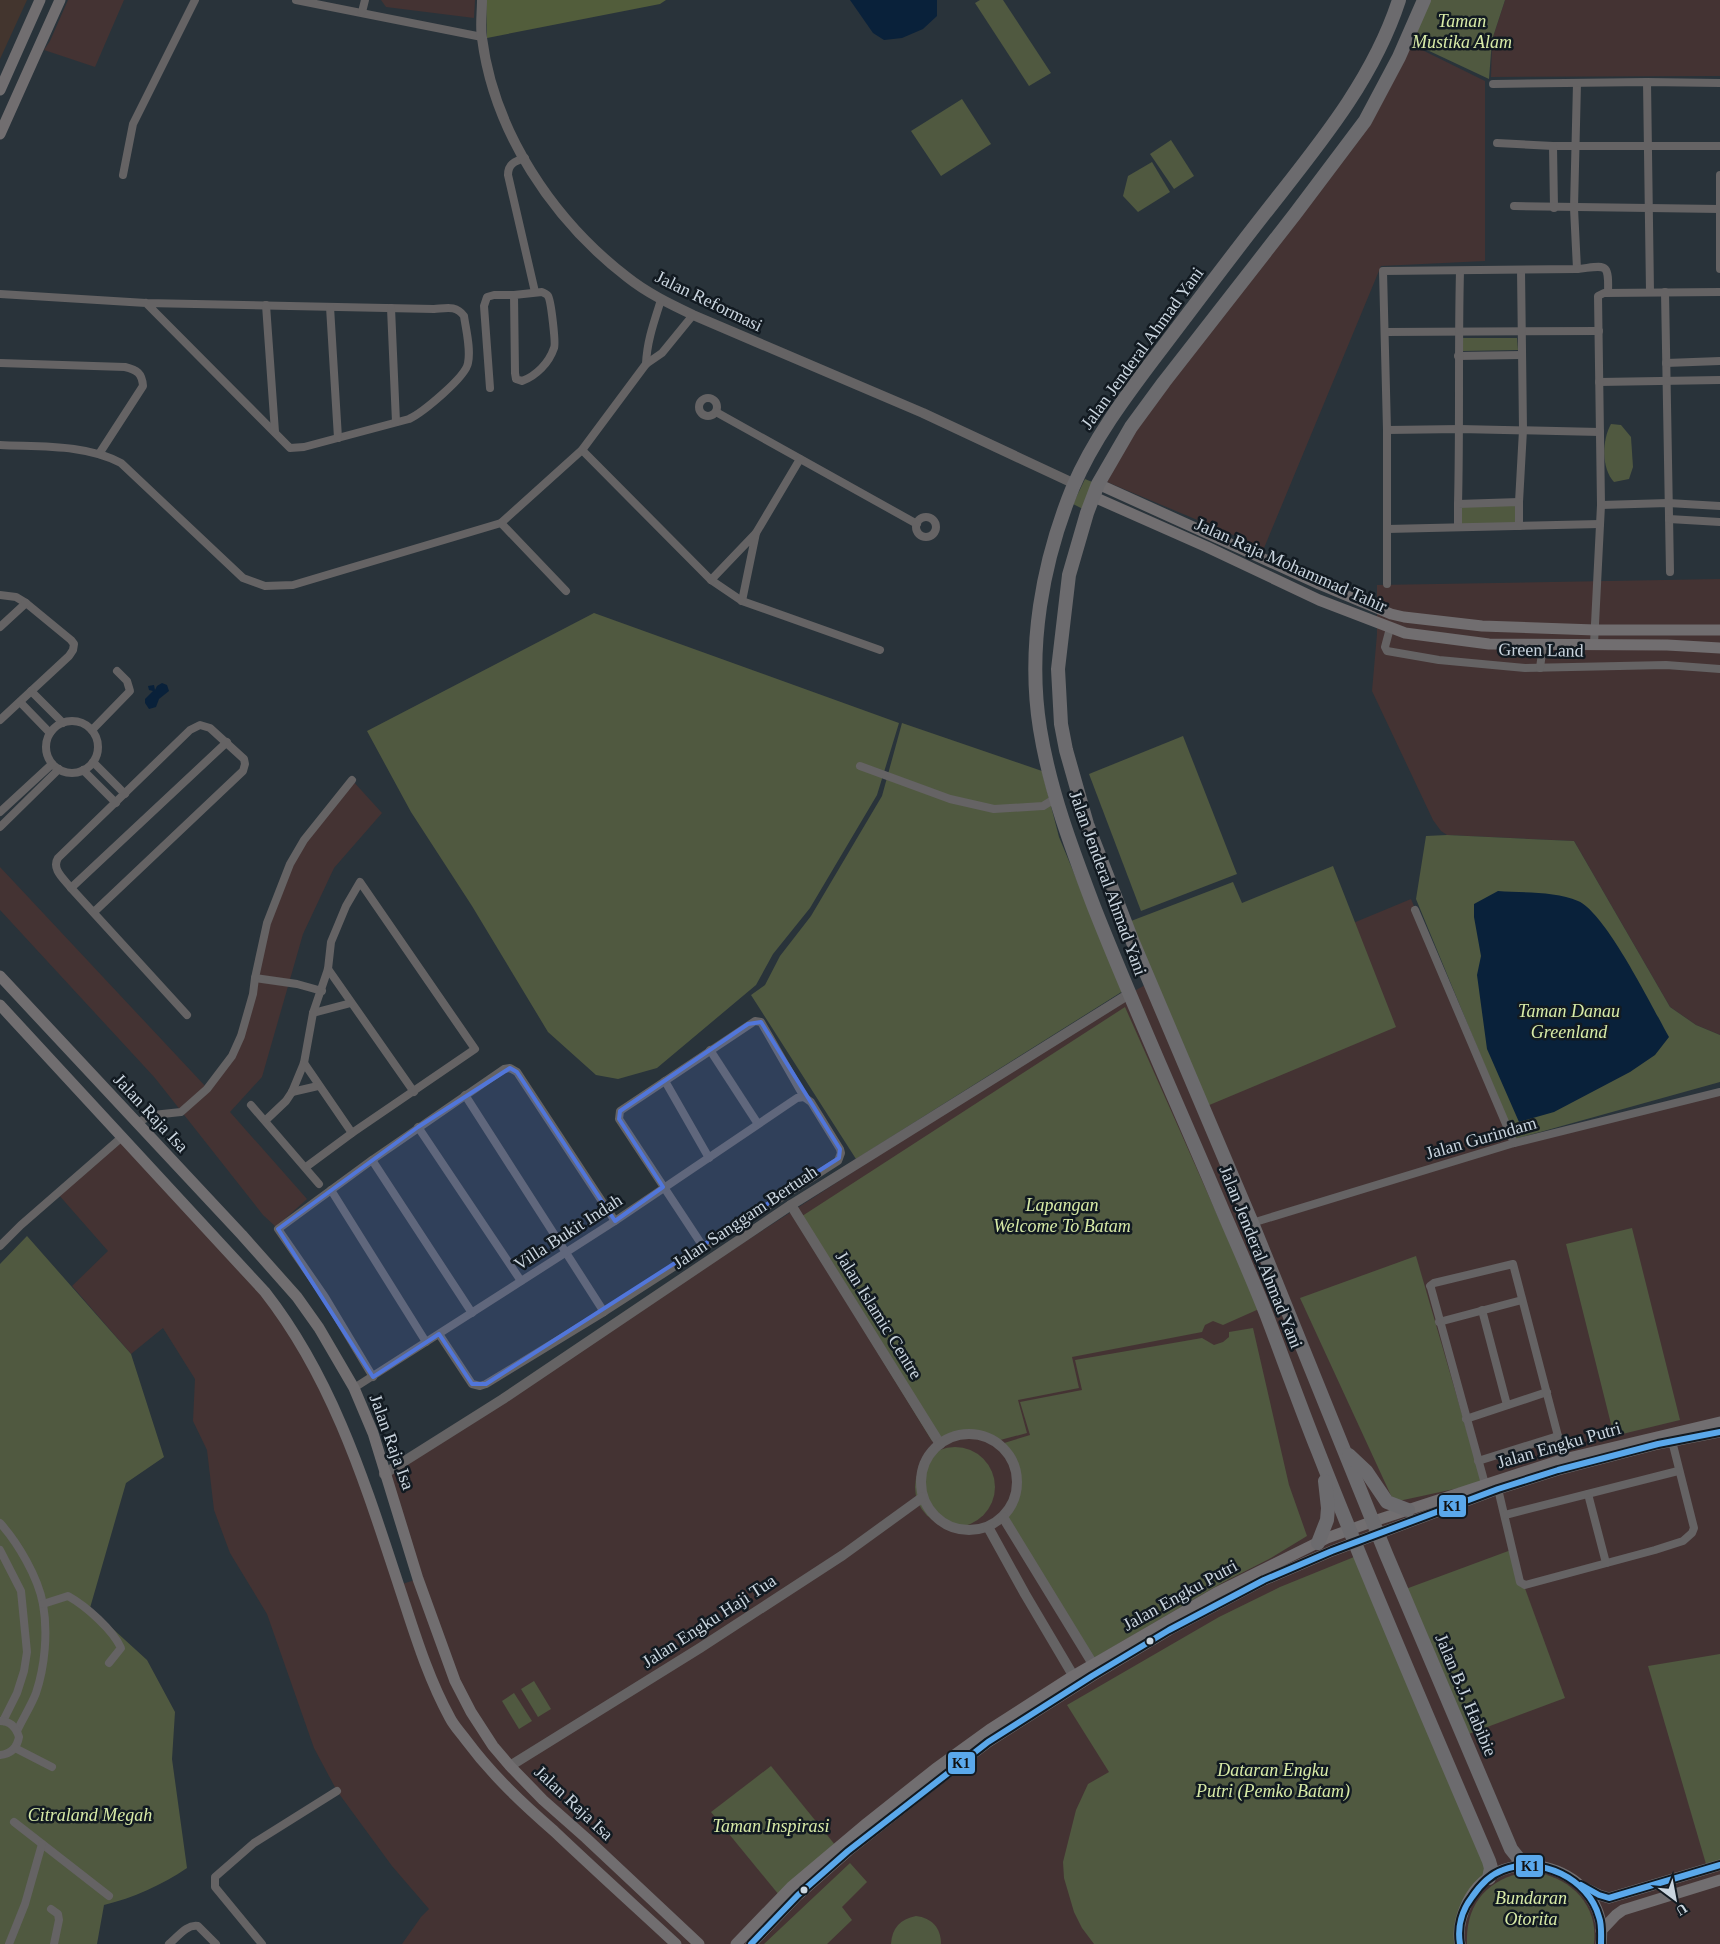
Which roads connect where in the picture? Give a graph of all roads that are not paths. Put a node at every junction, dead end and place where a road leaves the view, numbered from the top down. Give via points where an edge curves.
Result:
1 (40, 0) edge
2 (60, 0) edge
3 (195, 0) edge
4 (296, 0) edge
5 (365, 0) edge
6 (482, 0) edge
7 (1400, 0) edge
8 (1424, 0) edge
9 (362, 12) junction
10 (482, 37) junction
11 (1380, 47) junction
12 (1399, 57) junction
13 (1647, 82) junction
14 (1577, 83) junction
15 (1720, 83) edge
16 (1494, 84) dead end
17 (0, 90) edge
18 (0, 134) edge
19 (1497, 143) dead end
20 (1575, 145) junction
21 (1553, 146) junction
22 (1648, 146) junction
23 (1720, 146) edge
24 (525, 158) junction
25 (123, 175) dead end
26 (1720, 175) edge
27 (1514, 206) dead end
28 (1554, 208) junction
29 (1574, 208) junction
30 (1649, 208) junction
31 (1720, 209) edge
32 (1577, 269) junction
33 (1720, 269) edge
34 (1521, 270) junction
35 (1460, 271) junction
36 (536, 292) junction
37 (1650, 292) junction
38 (1665, 292) junction
39 (1720, 292) edge
40 (1608, 293) junction
41 (0, 294) edge
42 (514, 295) junction
43 (661, 300) junction
44 (146, 303) junction
45 (266, 305) junction
46 (330, 307) junction
47 (391, 308) junction
48 (693, 315) junction
49 (1459, 330) junction
50 (1599, 331) junction
51 (1384, 332) junction
52 (1521, 332) junction
53 (1522, 355) junction
54 (1458, 356) junction
55 (1720, 361) edge
56 (0, 363) edge
57 (1666, 363) junction
58 (646, 364) junction
59 (1720, 380) edge
60 (1666, 381) junction
61 (1599, 382) junction
62 (490, 388) dead end
63 (716, 412) dead end
64 (396, 422) junction
65 (1460, 429) junction
66 (1387, 430) junction
67 (1523, 430) junction
68 (275, 432) junction
69 (1600, 432) junction
70 (338, 438) junction
71 (0, 445) edge
72 (582, 450) junction
73 (99, 454) junction
74 (800, 459) junction
75 (1075, 484) junction
76 (1096, 490) junction
77 (1519, 502) junction
78 (1668, 503) junction
79 (1458, 504) junction
80 (1601, 505) junction
81 (1720, 506) edge
82 (1669, 520) junction
83 (1720, 522) edge
84 (501, 523) junction
85 (917, 524) dead end
86 (1600, 524) junction
87 (1519, 526) junction
88 (1458, 527) junction
89 (1387, 529) junction
90 (756, 533) junction
91 (1670, 572) dead end
92 (711, 580) junction
93 (1387, 584) dead end
94 (566, 591) dead end
95 (0, 596) edge
96 (742, 601) junction
97 (26, 603) junction
98 (0, 627) edge
99 (1390, 628) junction
100 (1595, 630) junction
101 (1720, 630) edge
102 (1594, 644) junction
103 (1543, 645) junction
104 (1720, 648) edge
105 (880, 650) dead end
106 (1540, 668) junction
107 (1720, 669) edge
108 (117, 671) dead end
109 (31, 691) junction
110 (20, 702) junction
111 (0, 720) edge
112 (63, 723) junction
113 (92, 730) junction
114 (50, 733) junction
115 (227, 742) junction
116 (93, 762) junction
117 (860, 766) dead end
118 (55, 767) junction
119 (83, 770) junction
120 (352, 780) dead end
121 (125, 794) junction
122 (1056, 798) junction
123 (116, 803) junction
124 (0, 812) edge
125 (0, 826) edge
126 (71, 888) junction
127 (1415, 910) dead end
128 (94, 912) junction
129 (328, 969) junction
130 (0, 976) edge
131 (255, 978) junction
132 (322, 991) junction
133 (1129, 994) junction
134 (351, 1003) junction
135 (0, 1005) edge
136 (313, 1013) junction
137 (187, 1015) dead end
138 (710, 1050) junction
139 (304, 1063) junction
140 (665, 1081) junction
141 (318, 1086) junction
142 (292, 1092) junction
143 (414, 1092) junction
144 (1720, 1092) edge
145 (464, 1095) junction
146 (801, 1098) junction
147 (251, 1105) dead end
148 (1205, 1112) junction
149 (266, 1120) junction
150 (1184, 1120) junction
151 (136, 1122) junction
152 (758, 1124) junction
153 (418, 1127) junction
154 (352, 1132) junction
155 (122, 1137) junction
156 (1514, 1143) junction
157 (709, 1158) junction
158 (372, 1160) junction
159 (306, 1166) junction
160 (320, 1184) dead end
161 (663, 1187) junction
162 (331, 1190) junction
163 (791, 1205) junction
164 (615, 1221) junction
165 (1252, 1223) junction
166 (0, 1246) edge
167 (704, 1248) junction
168 (566, 1251) junction
169 (282, 1279) junction
170 (520, 1281) junction
171 (265, 1292) junction
172 (1522, 1300) junction
173 (1482, 1310) junction
174 (604, 1312) junction
175 (472, 1313) junction
176 (1439, 1322) junction
177 (438, 1334) junction
178 (426, 1342) junction
179 (373, 1377) junction
180 (354, 1388) junction
181 (1547, 1392) junction
182 (1508, 1405) junction
183 (1466, 1419) junction
184 (1720, 1422) edge
185 (1720, 1432) edge
186 (1558, 1436) junction
187 (1672, 1442) junction
188 (940, 1444) junction
189 (1345, 1452) junction
190 (1564, 1459) junction
191 (1478, 1460) junction
192 (1324, 1467) junction
193 (1678, 1471) junction
194 (384, 1474) junction
195 (1485, 1484) junction
196 (1498, 1490) junction
197 (1588, 1494) junction
198 (923, 1497) junction
199 (1408, 1510) junction
200 (1505, 1515) junction
201 (1002, 1517) junction
202 (0, 1523) edge
203 (988, 1527) junction
204 (1376, 1528) junction
205 (1352, 1536) junction
206 (1318, 1543) junction
207 (0, 1550) edge
208 (1606, 1563) junction
209 (418, 1579) junction
210 (36, 1585) junction
211 (399, 1585) junction
212 (21, 1591) junction
213 (43, 1604) junction
214 (109, 1663) dead end
215 (1096, 1669) junction
216 (1076, 1680) junction
217 (2, 1721) edge
218 (17, 1731) junction
219 (15, 1748) junction
220 (0, 1755) edge
221 (510, 1766) junction
222 (52, 1767) dead end
223 (337, 1791) dead end
224 (14, 1822) dead end
225 (42, 1844) junction
226 (1720, 1864) edge
227 (1527, 1865) junction
228 (1699, 1870) junction
229 (1489, 1878) junction
230 (1720, 1880) edge
231 (1581, 1885) junction
232 (1704, 1885) junction
233 (109, 1896) dead end
234 (51, 1909) dead end
235 (1601, 1931) junction
236 (1459, 1943) edge
237 (8, 1944) edge
238 (54, 1944) edge
239 (169, 1944) edge
240 (216, 1944) edge
241 (262, 1944) edge
242 (676, 1944) edge
243 (699, 1944) edge
244 (736, 1944) edge
245 (751, 1944) edge
246 (1601, 1944) edge

1 - 17 main road
2 - 18 main road
3 - 25 street via 133,124
4 - 9 street
5 - 9 street
6 - 10 street, Jalan Reformasi
7 - 11 highway, Jalan Jenderal Ahmad Yani
8 - 12 highway, Jalan Jenderal Ahmad Yani
9 - 10 street
10 - 24 street, Jalan Reformasi via 502,113
11 - 12 highway via 1394,48
11 - 75 highway, Jalan Jenderal Ahmad Yani via 1335,123 1109,422
12 - 76 highway, Jalan Jenderal Ahmad Yani via 1365,121 1164,382 1132,427
13 - 14 street
13 - 15 street
13 - 22 street
14 - 16 street
14 - 20 street
19 - 21 street
20 - 21 street
20 - 22 street
20 - 29 street
21 - 28 street
22 - 23 street
22 - 30 street
24 - 36 street via 511,164 508,175
24 - 43 street, Jalan Reformasi via 549,197 580,236 627,277
26 - 31 street
27 - 28 street
28 - 29 street
29 - 30 street
29 - 32 street
30 - 31 street
30 - 37 street
31 - 33 street
32 - 34 street
32 - 40 street via 1605,269
34 - 35 street
34 - 52 street
35 - 49 street
35 - 51 street via 1383,271
36 - 42 street
36 - 42 street via 548,296 554,348 538,373 522,381 516,379 515,374
37 - 38 street
37 - 40 street
38 - 39 street
38 - 57 street
40 - 50 street via 1598,296
41 - 44 street
42 - 62 street via 490,295 484,300
43 - 48 street, Jalan Reformasi
43 - 58 street via 649,336
44 - 45 street
44 - 68 street
45 - 46 street
45 - 68 street
46 - 47 street
46 - 70 street
47 - 64 street
47 - 64 street via 455,307 460,310 464,316 468,356 464,373 424,410 409,420
48 - 58 street via 662,353
48 - 75 street, Jalan Reformasi via 923,413
49 - 51 street
49 - 52 street
49 - 54 street
50 - 52 street
50 - 61 street
51 - 66 street
52 - 53 street
53 - 54 street
53 - 67 street
54 - 65 street
55 - 57 street
56 - 73 street via 125,366 139,372 143,386
57 - 60 street
58 - 72 street
59 - 60 street
60 - 61 street
60 - 78 street
61 - 69 street
63 - 74 street
64 - 70 street
65 - 66 street
65 - 67 street
65 - 79 street
66 - 89 street
67 - 69 street
67 - 77 street
68 - 70 street via 288,446 296,449
69 - 80 street
71 - 73 street via 72,449
72 - 84 street
72 - 92 street
73 - 84 street via 121,463 243,578 265,586 293,585
74 - 85 street
74 - 90 street
75 - 122 highway, Jalan Jenderal Ahmad Yani via 1046,571 1034,673 1039,725
76 - 99 main road, Jalan Raja Mohammad Tahir via 1318,600
76 - 100 main road, Jalan Raja Mohammad Tahir via 1391,614 1482,626
76 - 148 highway, Jalan Jenderal Ahmad Yani via 1069,575 1058,669 1061,724 1087,824
77 - 79 street
77 - 87 street
78 - 80 street
78 - 81 street
78 - 82 street
79 - 88 street
80 - 86 street
82 - 83 street
82 - 91 street
84 - 94 street
86 - 87 street
86 - 100 street
87 - 88 street
88 - 89 street
89 - 93 street
90 - 92 street
90 - 96 street
92 - 96 street
95 - 97 street
96 - 105 street
97 - 98 street
97 - 109 street via 74,644 69,656
99 - 103 main road, Jalan Raja Mohammad Tahir via 1404,633 1489,644
99 - 106 street, Green Land via 1385,647 1387,651 1439,660
100 - 101 main road, Jalan Raja Mohammad Tahir
100 - 102 street
102 - 103 main road, Jalan Raja Mohammad Tahir
102 - 104 main road, Jalan Raja Mohammad Tahir
103 - 106 street
106 - 107 street, Green Land via 1666,665
108 - 113 street via 127,681 130,691
109 - 110 street
109 - 112 street
110 - 111 street
110 - 114 street
112 - 113 street via 84,723
112 - 114 street
113 - 116 street via 98,746
114 - 118 street via 46,752
115 - 121 street via 210,728 200,725 190,730
115 - 126 street
115 - 128 street via 244,758 243,771
116 - 119 street
116 - 121 street
117 - 122 street via 950,799 994,809 1043,806
118 - 119 street via 71,773
118 - 124 street
118 - 125 street
119 - 123 street
120 - 131 street via 304,840 290,864 267,923
121 - 123 street
122 - 133 highway, Jalan Jenderal Ahmad Yani via 1066,834
123 - 126 street via 55,862 56,869
126 - 128 street
127 - 156 street
128 - 137 street
129 - 132 street
129 - 134 street
129 - 143 street via 331,942 360,882 475,1049
130 - 151 main road, Jalan Raja Isa
131 - 132 street
131 - 151 street via 241,1036 232,1056 212,1083 181,1112
132 - 136 street
133 - 150 highway, Jalan Jenderal Ahmad Yani
133 - 163 street, Jalan Sanggam Bertuah
134 - 136 street
134 - 143 street
135 - 155 main road, Jalan Raja Isa
136 - 139 street
138 - 140 street
138 - 146 street via 748,1024 761,1022
138 - 152 street
139 - 141 street
139 - 142 street
140 - 157 street
140 - 161 street via 618,1114 618,1119
141 - 142 street
141 - 154 street
142 - 149 street
143 - 154 street
144 - 156 street, Jalan Gurindam
145 - 153 street
145 - 164 street via 504,1069 517,1072
145 - 168 street
146 - 152 street, Villa Bukit Indah
146 - 167 street via 811,1102 840,1149 839,1158
147 - 149 street
148 - 150 highway
148 - 165 highway, Jalan Jenderal Ahmad Yani
149 - 159 street
150 - 192 highway, Jalan Jenderal Ahmad Yani via 1265,1310
151 - 169 main road, Jalan Raja Isa
152 - 157 street, Villa Bukit Indah
153 - 158 street
153 - 170 street
154 - 159 street
155 - 166 street
155 - 171 main road, Jalan Raja Isa
156 - 165 street, Jalan Gurindam
157 - 161 street, Villa Bukit Indah
158 - 162 street
158 - 175 street
159 - 160 street
161 - 164 street, Villa Bukit Indah
161 - 167 street
162 - 178 street
162 - 179 street via 278,1229 325,1297
163 - 188 street, Jalan Islamic Centre
163 - 194 street, Jalan Sanggam Bertuah via 519,1388
164 - 168 street, Villa Bukit Indah
165 - 189 highway, Jalan Jenderal Ahmad Yani
167 - 174 street
168 - 170 street, Villa Bukit Indah
168 - 174 street
169 - 171 main road
169 - 180 main road, Jalan Raja Isa via 319,1328
170 - 175 street, Villa Bukit Indah
171 - 211 main road, Jalan Raja Isa via 296,1335 326,1388 366,1486
172 - 173 street
172 - 176 street via 1512,1263 1434,1283 1430,1286
172 - 181 street
173 - 176 street
173 - 182 street
174 - 177 street via 480,1386 472,1384
175 - 177 street, Villa Bukit Indah
176 - 183 street
177 - 178 street, Villa Bukit Indah
178 - 179 street, Villa Bukit Indah
179 - 180 street, Villa Bukit Indah
180 - 194 main road, Jalan Raja Isa via 373,1433
181 - 182 street
181 - 186 street
182 - 183 street
183 - 191 street
184 - 190 main road, Jalan Engku Putri
185 - 187 main road, Jalan Engku Putri
186 - 190 street
186 - 191 street
187 - 193 street
187 - 196 main road, Jalan Engku Putri via 1558,1470
188 - 198 street via 923,1466 920,1480
188 - 201 street via 953,1437 972,1434 997,1443 1006,1450 1017,1475 1011,1506
189 - 199 highway via 1366,1471 1387,1502
189 - 204 highway, Jalan Jenderal Ahmad Yani
190 - 195 main road, Jalan Engku Putri
191 - 195 street
192 - 205 highway, Jalan Jenderal Ahmad Yani
192 - 206 highway via 1328,1508
193 - 197 street
193 - 208 street via 1694,1528 1692,1533 1683,1540 1655,1550
194 - 209 main road, Jalan Raja Isa
195 - 199 main road, Jalan Engku Putri
196 - 200 street
196 - 204 main road, Jalan Engku Putri
197 - 200 street
197 - 208 street
198 - 203 street via 936,1518 948,1526 961,1530
198 - 221 street, Jalan Engku Haji Tua via 843,1555
199 - 204 main road, Jalan Engku Putri
200 - 208 street via 1522,1584
201 - 203 street
201 - 215 street
202 - 210 street via 23,1555
203 - 216 street
204 - 205 main road, Jalan Engku Putri
204 - 227 highway, Jalan B.J. Habibie via 1510,1849
205 - 206 main road, Jalan Engku Putri
205 - 215 main road, Jalan Engku Putri
205 - 229 highway via 1489,1861
206 - 215 main road, Jalan Engku Putri via 1166,1621
207 - 212 street
209 - 211 main road
209 - 221 main road, Jalan Raja Isa via 463,1697 493,1746
210 - 212 street
210 - 213 street
211 - 242 main road, Jalan Raja Isa via 434,1685 451,1720 476,1753 502,1784
212 - 217 street via 27,1652 24,1671
213 - 214 street via 68,1596 80,1602 121,1648
213 - 218 street via 42,1665 36,1692
215 - 216 main road, Jalan Engku Putri
216 - 244 main road, Jalan Engku Putri via 990,1730 935,1769 792,1887
216 - 245 main road, Jalan Engku Putri via 892,1815 798,1895
217 - 218 street
218 - 219 street via 19,1737
219 - 220 street
219 - 222 street
221 - 243 main road, Jalan Raja Isa
223 - 241 street via 254,1843 215,1878 216,1887
224 - 225 street
225 - 233 street
225 - 237 street via 25,1904
226 - 228 main road
227 - 229 main road via 1504,1870
227 - 231 main road via 1546,1866 1565,1873
228 - 231 main road via 1609,1898
228 - 232 main road
229 - 236 main road via 1478,1887 1466,1905
230 - 232 main road
231 - 235 main road via 1598,1914
232 - 235 main road via 1623,1910
234 - 238 street via 59,1917
235 - 246 main road
239 - 240 street via 188,1928 198,1926

